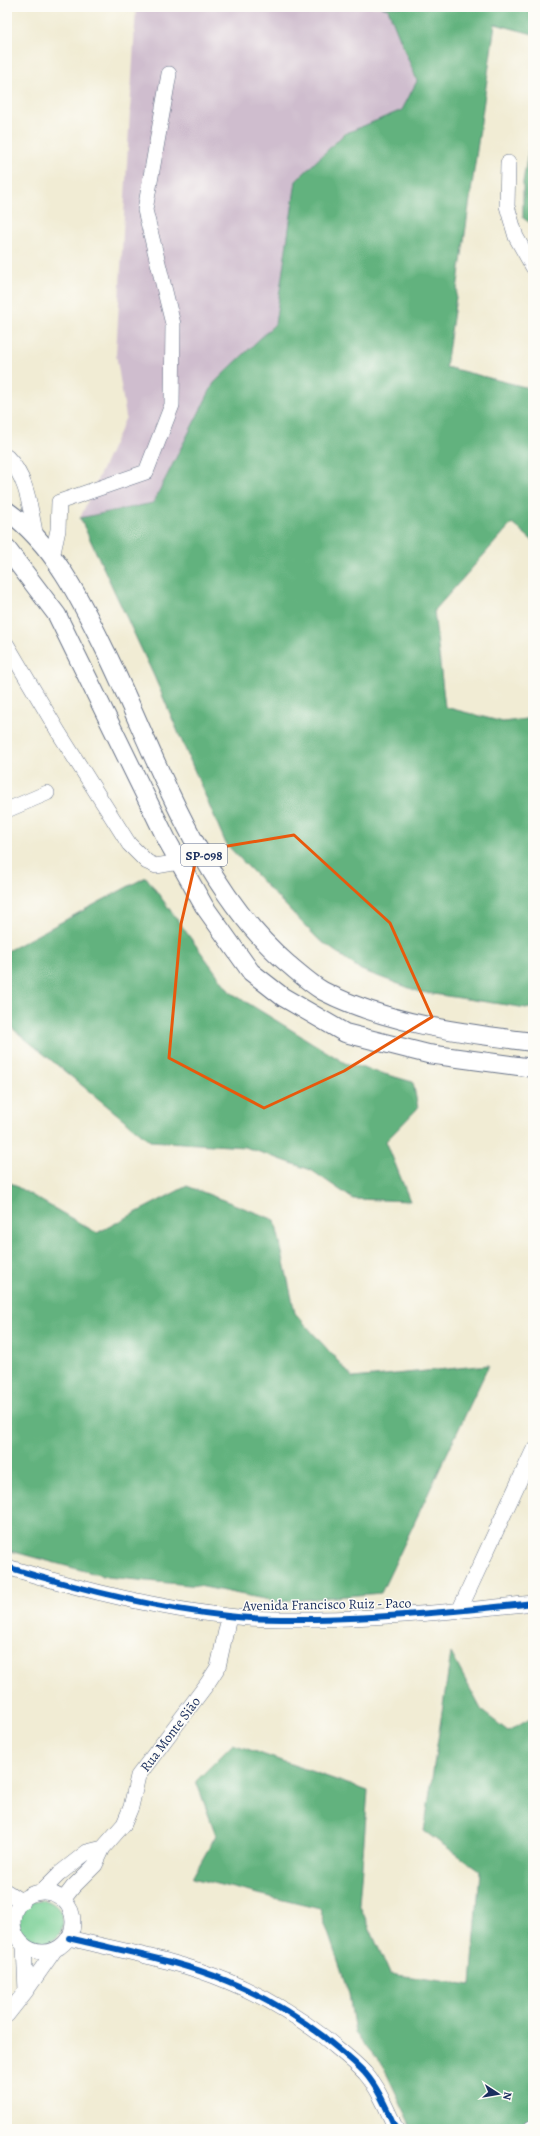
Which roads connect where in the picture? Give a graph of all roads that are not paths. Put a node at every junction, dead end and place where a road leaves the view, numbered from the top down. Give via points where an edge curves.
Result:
1 (169, 74) dead end
2 (508, 163) dead end
3 (533, 267) edge
4 (7, 457) edge
5 (7, 511) edge
6 (36, 537) junction
7 (7, 548) edge
8 (52, 557) junction
9 (7, 645) edge
10 (47, 793) dead end
11 (7, 810) edge
12 (179, 862) junction
13 (533, 1042) edge
14 (533, 1068) edge
15 (533, 1451) edge
16 (7, 1567) edge
17 (533, 1603) edge
18 (459, 1611) junction
19 (229, 1617) junction
20 (103, 1848) junction
21 (7, 1892) edge
22 (41, 1892) junction
23 (63, 1900) junction
24 (22, 1902) junction
25 (10, 1914) edge
26 (69, 1938) junction
27 (24, 1946) junction
28 (54, 1951) junction
29 (26, 1991) junction
30 (7, 2015) edge
31 (533, 2126) edge
32 (396, 2129) edge
33 (530, 2129) edge

1 - 8 street via 145,210 173,324 172,405 146,472 59,502 58,530
2 - 3 street via 507,206 516,237
4 - 6 street via 18,470 23,482
5 - 6 main road, SP-098
6 - 8 main road, SP-098
7 - 12 main road, SP-098 via 57,615
8 - 13 main road, SP-098 via 74,589 92,623 172,797 212,870 238,912 268,947 323,990 390,1016 444,1030
9 - 12 street via 129,844 147,862 156,866
10 - 11 street
12 - 14 main road, SP-098 via 204,906 251,972 320,1020 345,1033 428,1054
15 - 18 street
16 - 19 street, Avenida Francisco Ruiz - Paco via 123,1599
17 - 18 street, Avenida Francisco Ruiz - Paco
18 - 19 street, Avenida Francisco Ruiz - Paco via 357,1618
19 - 20 street, Rua Monte Sião via 218,1667 138,1776 124,1824
20 - 22 street via 87,1852
20 - 23 street, Rua Monte Sião via 95,1865
21 - 24 street
22 - 23 street
22 - 24 street via 27,1897
23 - 26 street via 72,1914
24 - 25 street
25 - 27 street via 15,1933
26 - 28 street
26 - 32 street via 191,1968 263,1998 304,2022 366,2074
27 - 28 street via 38,1952
27 - 29 street
28 - 29 street
29 - 30 street
31 - 33 street

